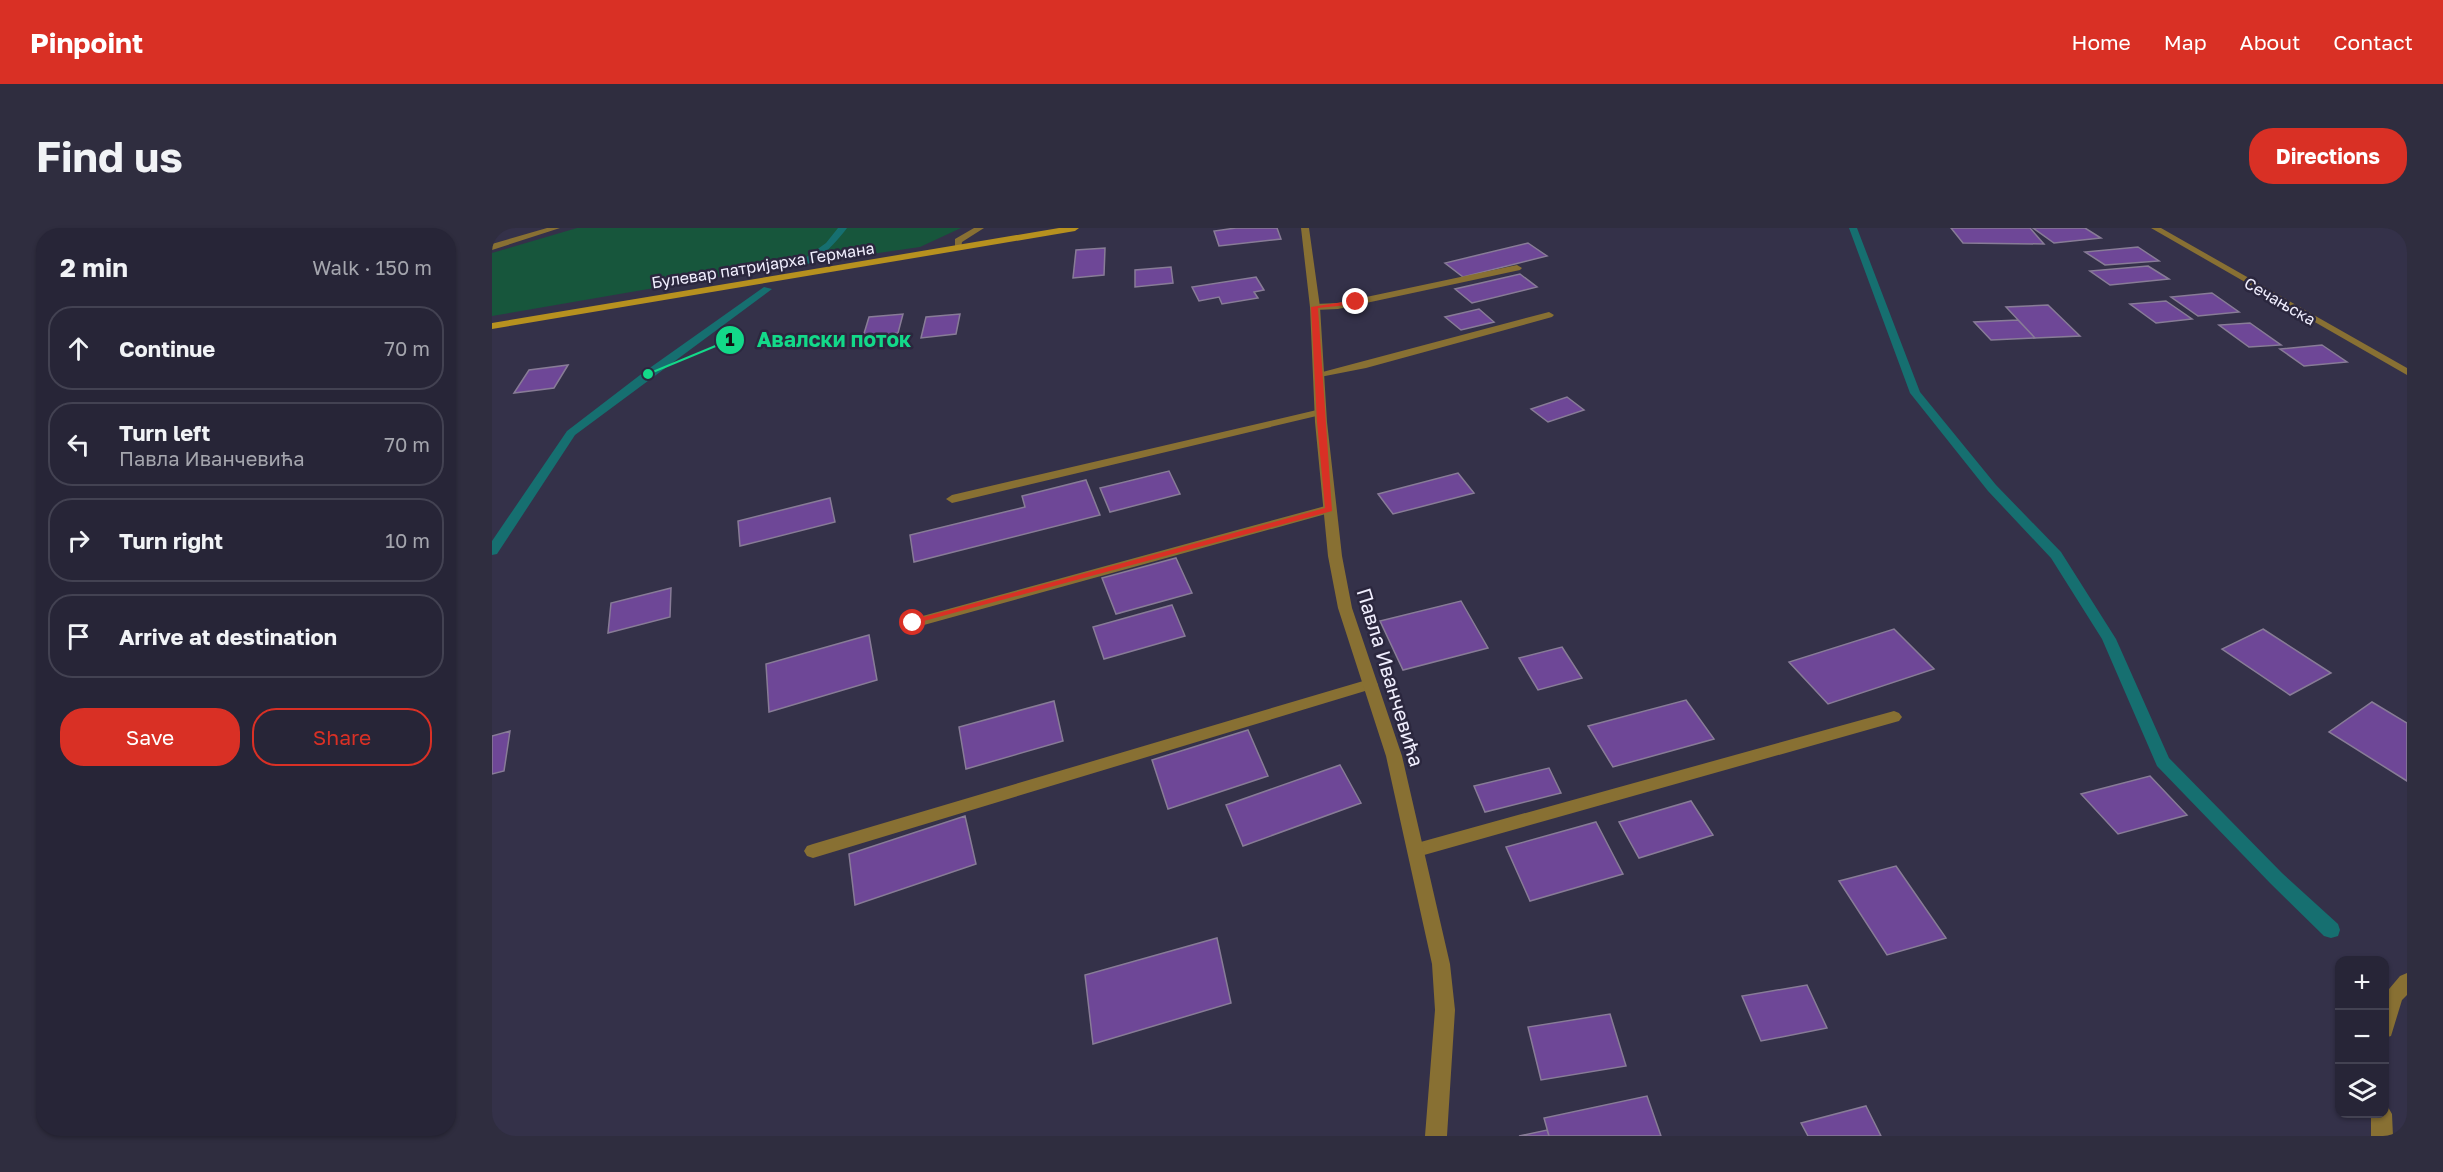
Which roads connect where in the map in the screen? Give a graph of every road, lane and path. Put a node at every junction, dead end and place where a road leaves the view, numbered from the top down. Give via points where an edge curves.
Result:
1 (556, 228) edge
2 (980, 228) edge
3 (1075, 228) edge
4 (1305, 228) edge
5 (2155, 228) edge
6 (492, 247) edge
7 (958, 248) junction
8 (1517, 268) dead end
9 (1315, 307) junction
10 (1549, 315) dead end
11 (492, 326) edge
12 (2407, 372) edge
13 (1320, 374) junction
14 (1320, 412) junction
15 (952, 499) dead end
16 (1329, 509) junction
17 (913, 623) dead end
18 (1370, 684) junction
19 (1894, 717) dead end
20 (1417, 850) junction
21 (813, 851) dead end
22 (2407, 982) edge
23 (2389, 1014) edge
24 (2381, 1118) edge
25 (1436, 1136) edge
26 (2382, 1136) edge

1 - 6 street
2 - 7 street via 958,241
3 - 7 main road, Булевар патријарха Германа
4 - 9 street, Павла Иванчевића
5 - 12 street, Сечањска
7 - 11 main road, Булевар патријарха Германа
8 - 9 street via 1347,304
9 - 13 street, Павла Иванчевића
10 - 13 street
13 - 14 street, Павла Иванчевића
14 - 15 street
14 - 16 street, Павла Иванчевића
16 - 17 street
16 - 18 street, Павла Иванчевића via 1345,608
18 - 20 street, Павла Иванчевића via 1394,756
18 - 21 street
19 - 20 street
20 - 25 street, Павла Иванчевића via 1441,964 1445,1010
22 - 23 street via 2394,995
24 - 26 street

